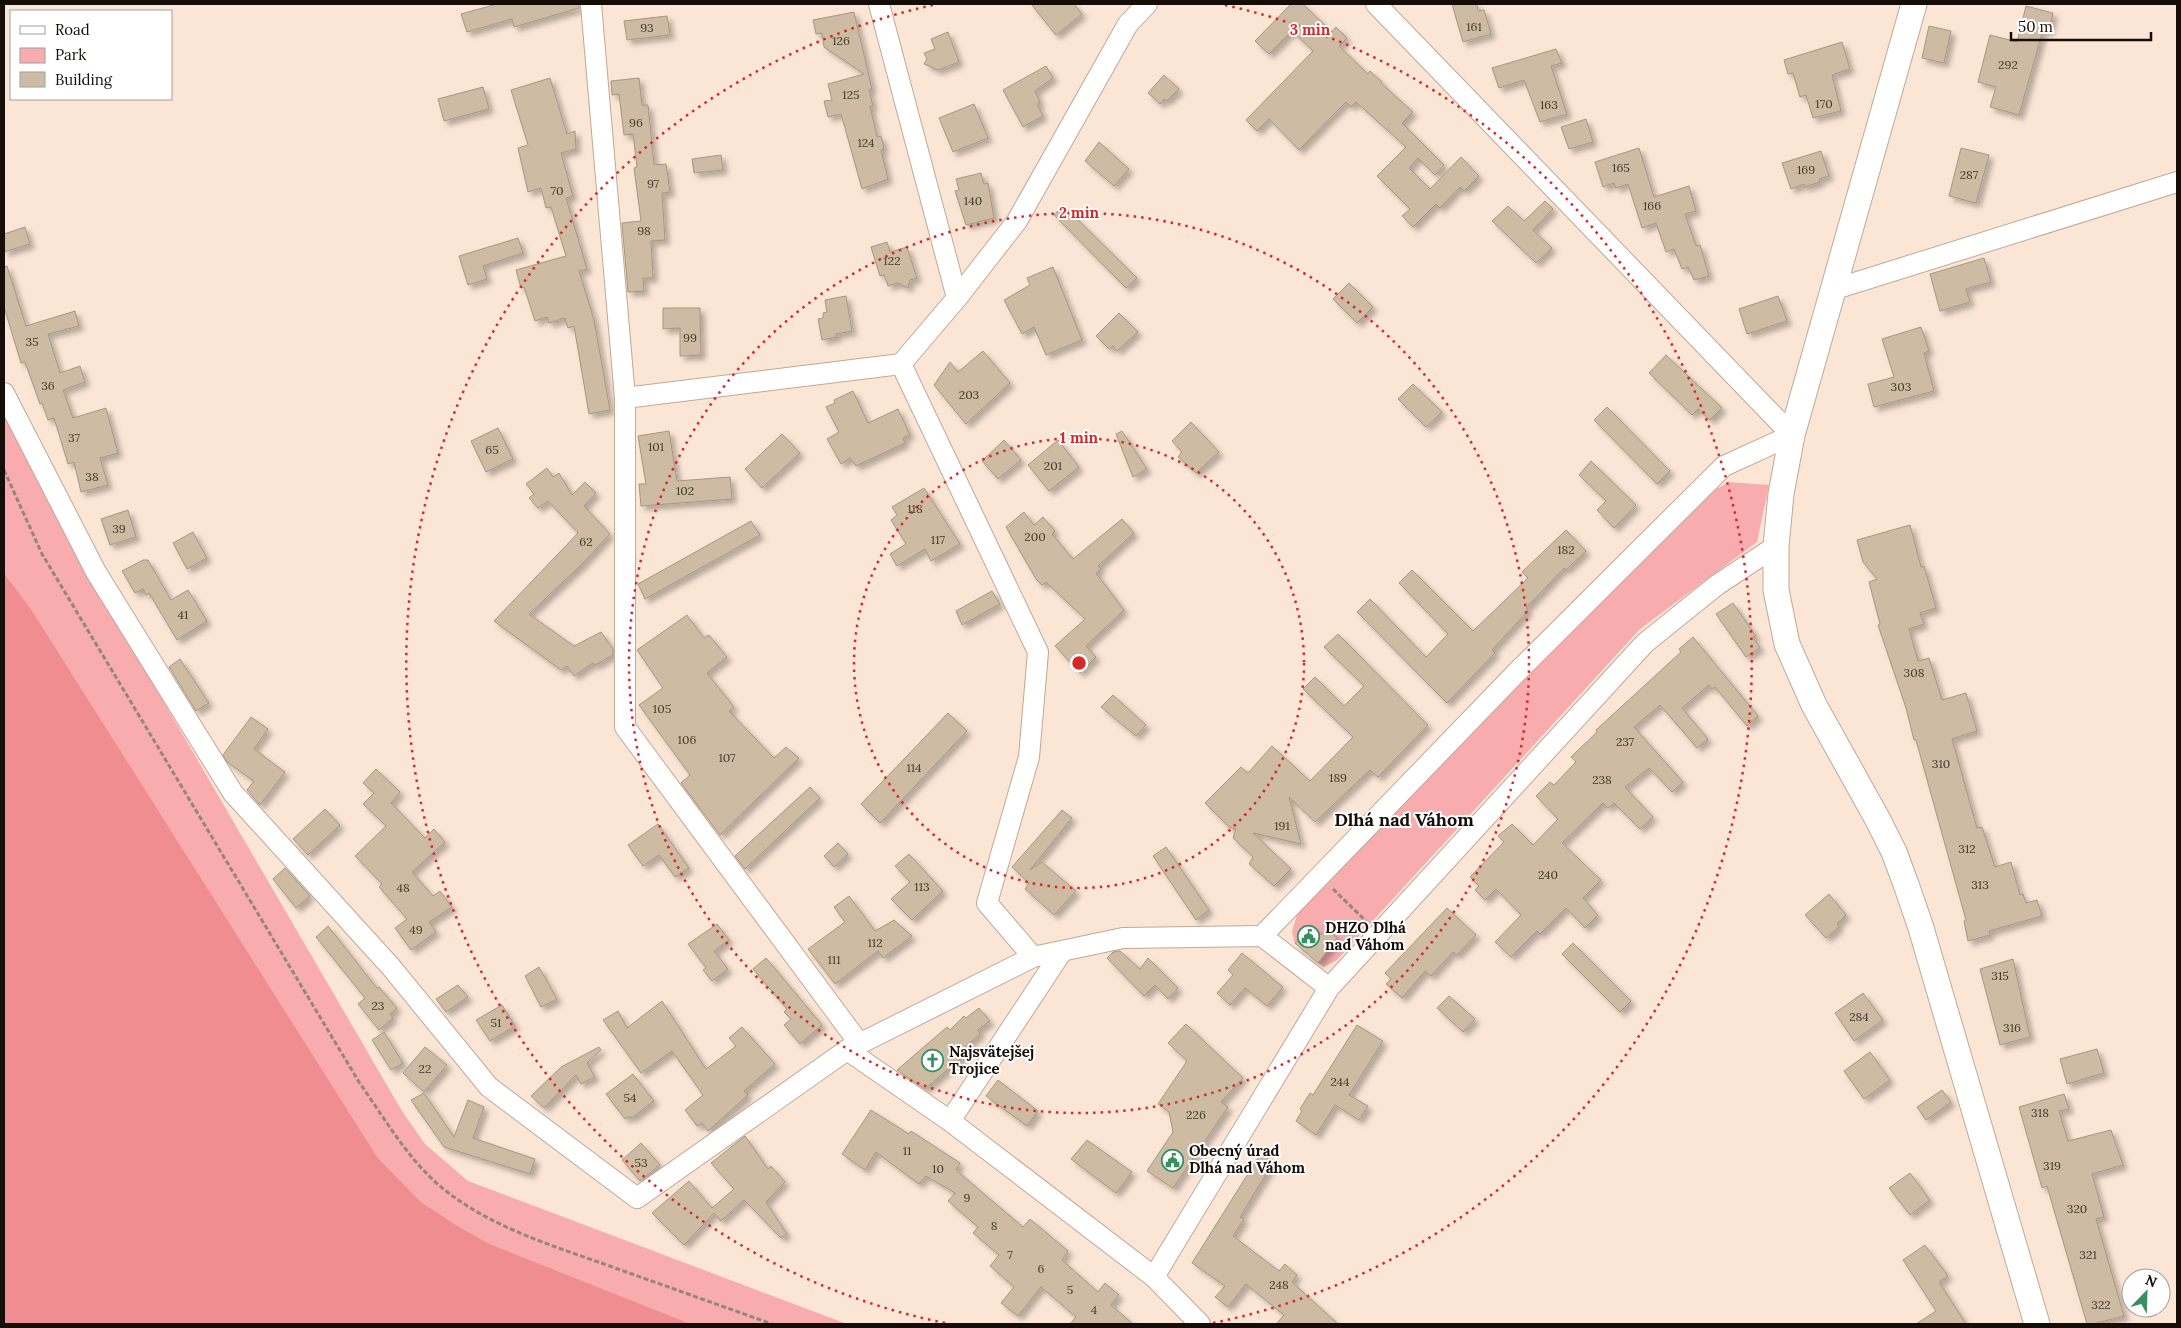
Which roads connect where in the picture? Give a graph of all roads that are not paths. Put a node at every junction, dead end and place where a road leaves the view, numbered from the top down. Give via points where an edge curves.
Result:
1 (591, 4) edge
2 (880, 4) edge
3 (1147, 4) edge
4 (1376, 4) edge
5 (1914, 4) edge
6 (2177, 182) edge
7 (1832, 290) junction
8 (956, 298) junction
9 (901, 364) junction
10 (4, 393) edge
11 (625, 398) junction
12 (1792, 435) junction
13 (1776, 546) junction
14 (1262, 936) junction
15 (1061, 953) junction
16 (1033, 957) junction
17 (1330, 988) junction
18 (853, 1046) junction
19 (950, 1122) junction
20 (1154, 1277) junction
21 (1200, 1324) edge
22 (2036, 1324) edge

1 - 11 street
2 - 8 street
3 - 8 street via 1128,24 1017,221
4 - 12 street
5 - 7 main road
6 - 7 street
7 - 12 main road
8 - 9 street
9 - 11 street
9 - 16 street via 1038,652 1029,757 987,902
10 - 18 street via 96,572 233,793 391,967 489,1086 637,1198
11 - 18 street via 625,727
12 - 13 main road
12 - 14 street via 1724,466 1516,673
13 - 17 street via 1717,584 1645,643
13 - 22 main road via 1776,590 1790,653 1814,706 1878,820 1900,870 1921,928
14 - 15 street via 1123,938
14 - 17 street
15 - 16 street
15 - 19 street
16 - 18 street
17 - 20 street
18 - 19 street
19 - 20 street
20 - 21 street

